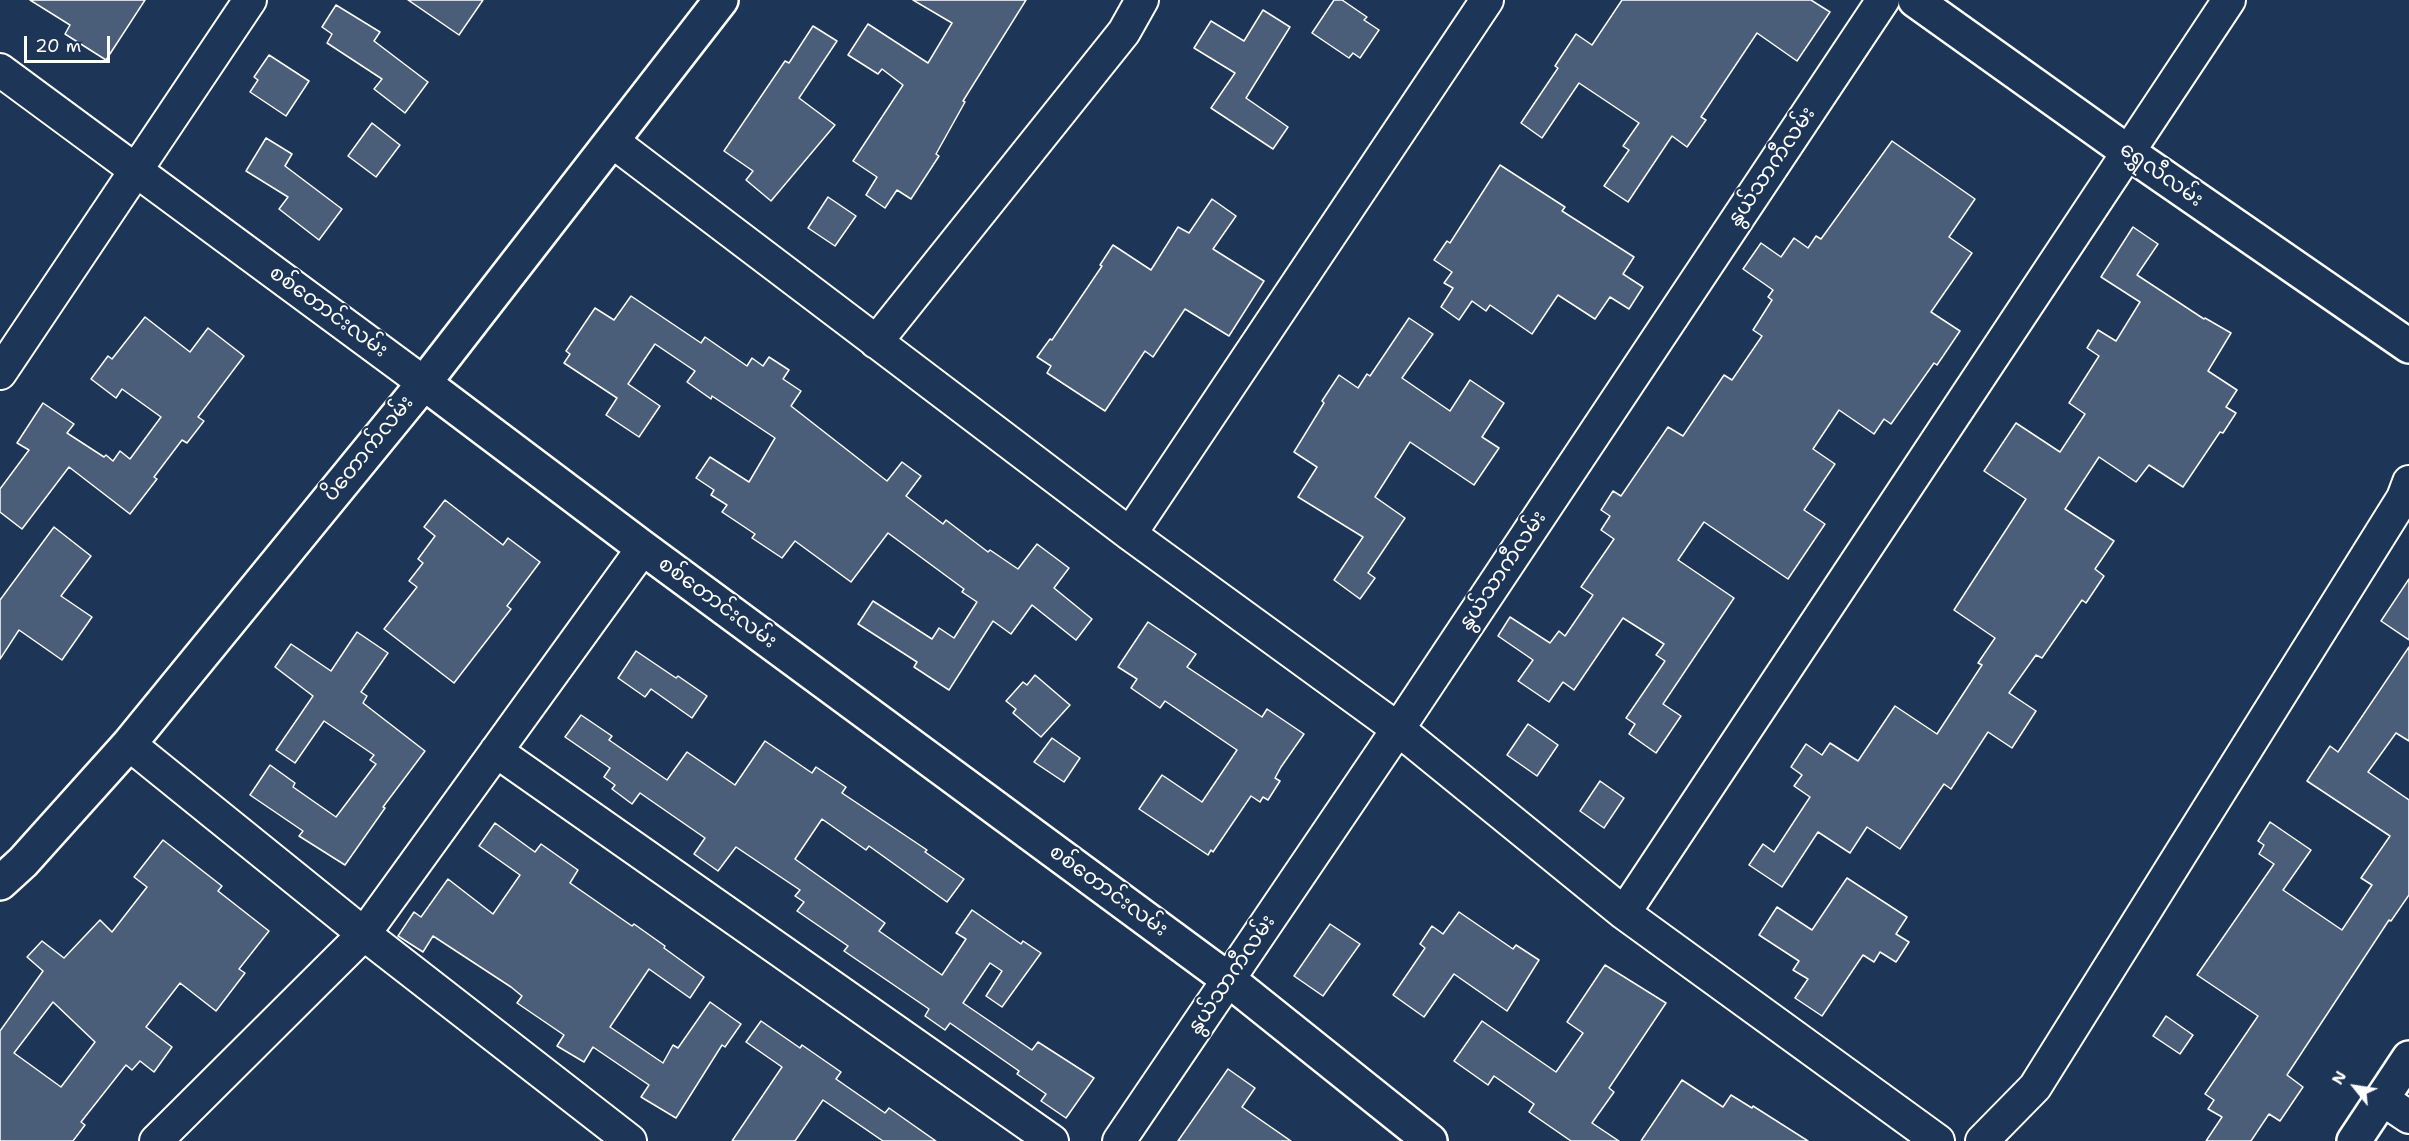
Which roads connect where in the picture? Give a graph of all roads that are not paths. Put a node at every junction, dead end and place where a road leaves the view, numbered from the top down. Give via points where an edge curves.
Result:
1 (250, 0) edge
2 (721, 0) edge
3 (1142, 0) edge
4 (1487, 0) edge
5 (1883, 0) edge
6 (1915, 0) edge
7 (2229, 0) edge
8 (0, 70) edge
9 (612, 141) junction
10 (2128, 152) junction
11 (136, 171) junction
12 (876, 342) junction
13 (2409, 346) edge
14 (0, 373) edge
15 (424, 383) junction
16 (2409, 482) edge
17 (1130, 534) junction
18 (643, 548) junction
19 (1398, 729) junction
20 (129, 744) junction
21 (496, 751) junction
22 (0, 883) edge
23 (1624, 913) junction
24 (364, 934) junction
25 (1229, 980) junction
26 (2409, 1058) edge
27 (2382, 1099) junction
28 (2409, 1117) edge
29 (156, 1141) edge
30 (630, 1141) edge
31 (1052, 1141) edge
32 (1119, 1141) edge
33 (1430, 1141) edge
34 (1938, 1141) edge
35 (1982, 1141) edge
36 (2354, 1141) edge

1 - 11 street
2 - 9 street, ပိတောက်လမ်း
3 - 12 street via 1124,32
4 - 17 street
5 - 19 street, နွယ်သာကီလမ်း
6 - 10 street, ရွှေလီလမ်း
7 - 10 street
8 - 11 street, စစ်တောင်းလမ်း
9 - 12 street
9 - 15 street, ပိတောက်လမ်း
10 - 13 street, ရွှေလီလမ်း
10 - 23 street
11 - 14 street
11 - 15 street, စစ်တောင်းလမ်း
12 - 17 street
15 - 18 street, စစ်တောင်းလမ်း
15 - 20 street, ပိတောက်လမ်း
16 - 35 street via 2403,498 2035,1087
17 - 19 street
18 - 21 street
18 - 25 street, စစ်တောင်းလမ်း
19 - 23 street
19 - 25 street, နွယ်သာကီလမ်း
20 - 22 street, ပိတောက်လမ်း
20 - 24 street
21 - 24 street
21 - 31 street
23 - 34 street
24 - 29 street
24 - 30 street
25 - 32 street, နွယ်သာကီလမ်း
25 - 33 street, စစ်တောင်းလမ်း
26 - 27 street
27 - 28 street
27 - 36 street

